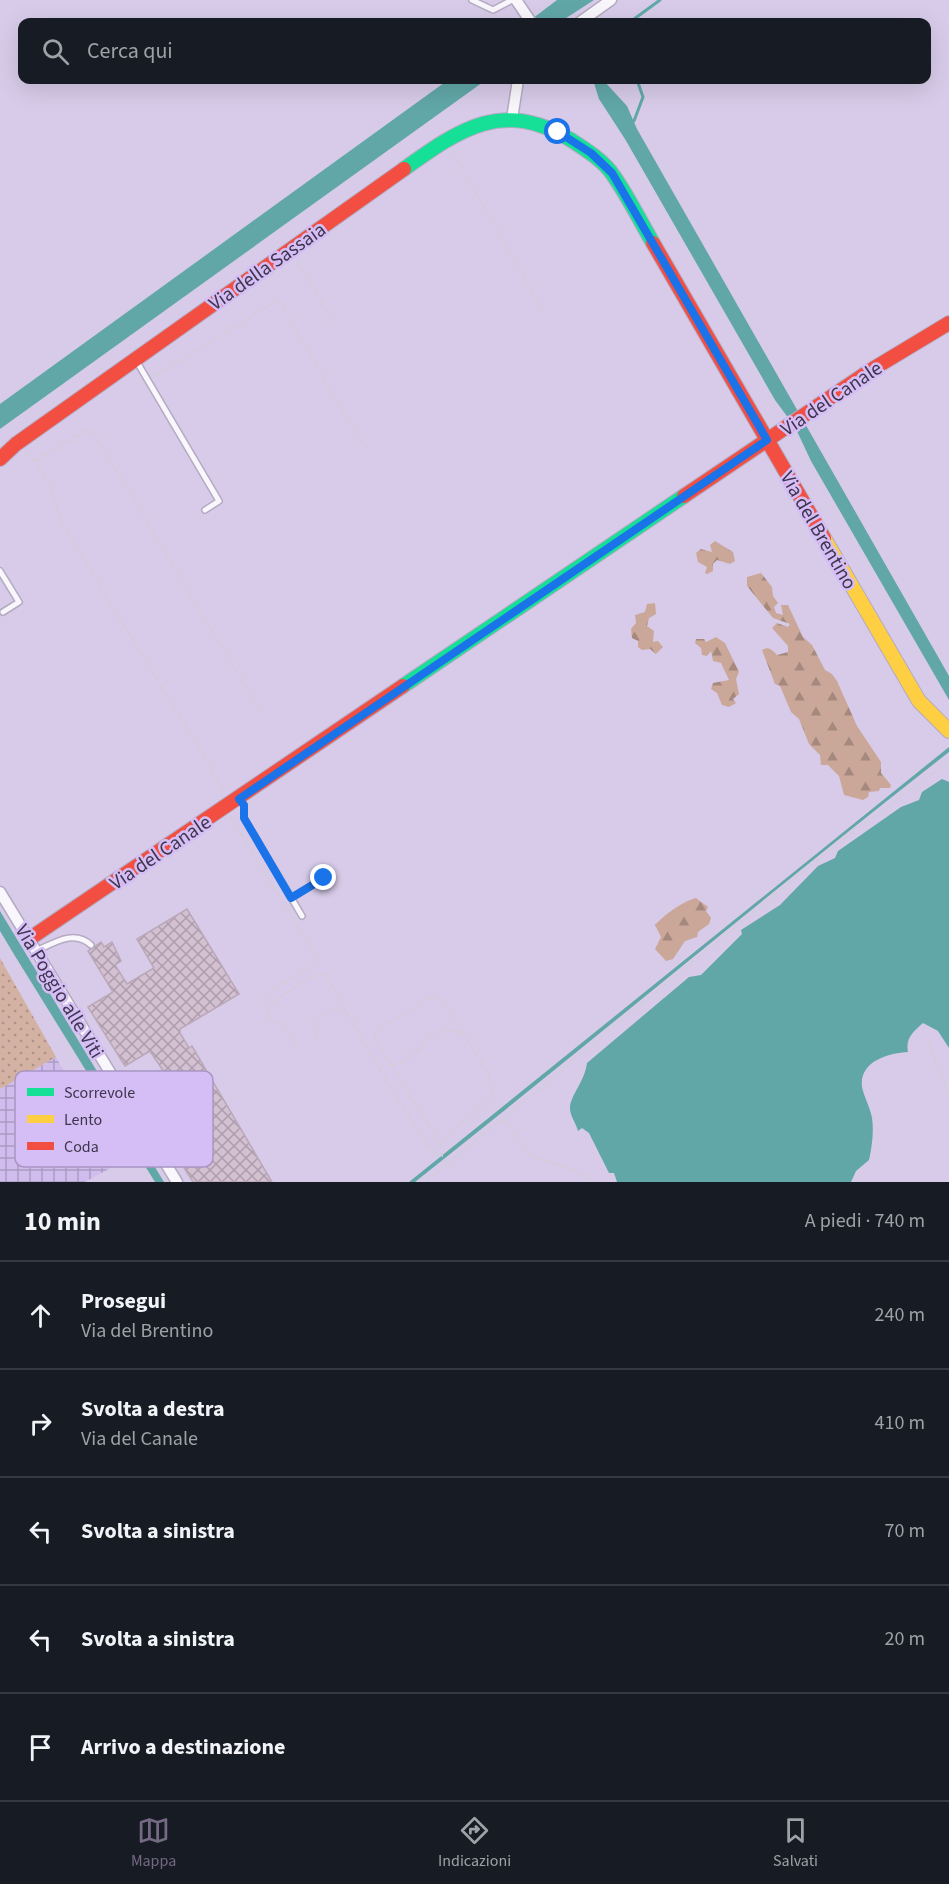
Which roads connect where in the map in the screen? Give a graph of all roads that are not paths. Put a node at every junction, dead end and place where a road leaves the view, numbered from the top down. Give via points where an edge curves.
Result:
1 (472, 0) edge
2 (611, 0) edge
3 (511, 1) edge
4 (528, 18) edge
5 (586, 18) edge
6 (517, 84) edge
7 (512, 119) junction
8 (949, 323) edge
9 (134, 358) junction
10 (767, 440) junction
11 (0, 459) edge
12 (205, 510) dead end
13 (0, 571) edge
14 (3, 612) dead end
15 (949, 731) edge
16 (232, 804) junction
17 (324, 878) dead end
18 (0, 892) edge
19 (291, 898) junction
20 (302, 916) dead end
21 (32, 945) junction
22 (92, 945) dead end
23 (109, 1071) edge
24 (168, 1167) edge
25 (177, 1182) edge

1 - 3 lane via 493,10
2 - 5 street
3 - 4 street
6 - 7 street
7 - 9 street, Via della Sassaia via 493,119 446,140
7 - 10 street, Via del Brentino via 558,132 591,153 612,173
8 - 10 street, Via del Canale via 870,370
9 - 11 street, Via della Sassaia
9 - 12 lane via 219,501
10 - 15 street, Via del Brentino via 919,701
10 - 16 street, Via del Canale
13 - 14 lane via 19,602
16 - 19 lane via 244,805 244,818
16 - 21 street, Via del Canale
17 - 19 lane
18 - 21 street, Via Poggio alle Viti
19 - 20 lane
21 - 22 lane via 70,937 85,939
21 - 23 street, Via Poggio alle Viti
24 - 25 street, Via Poggio alle Viti

